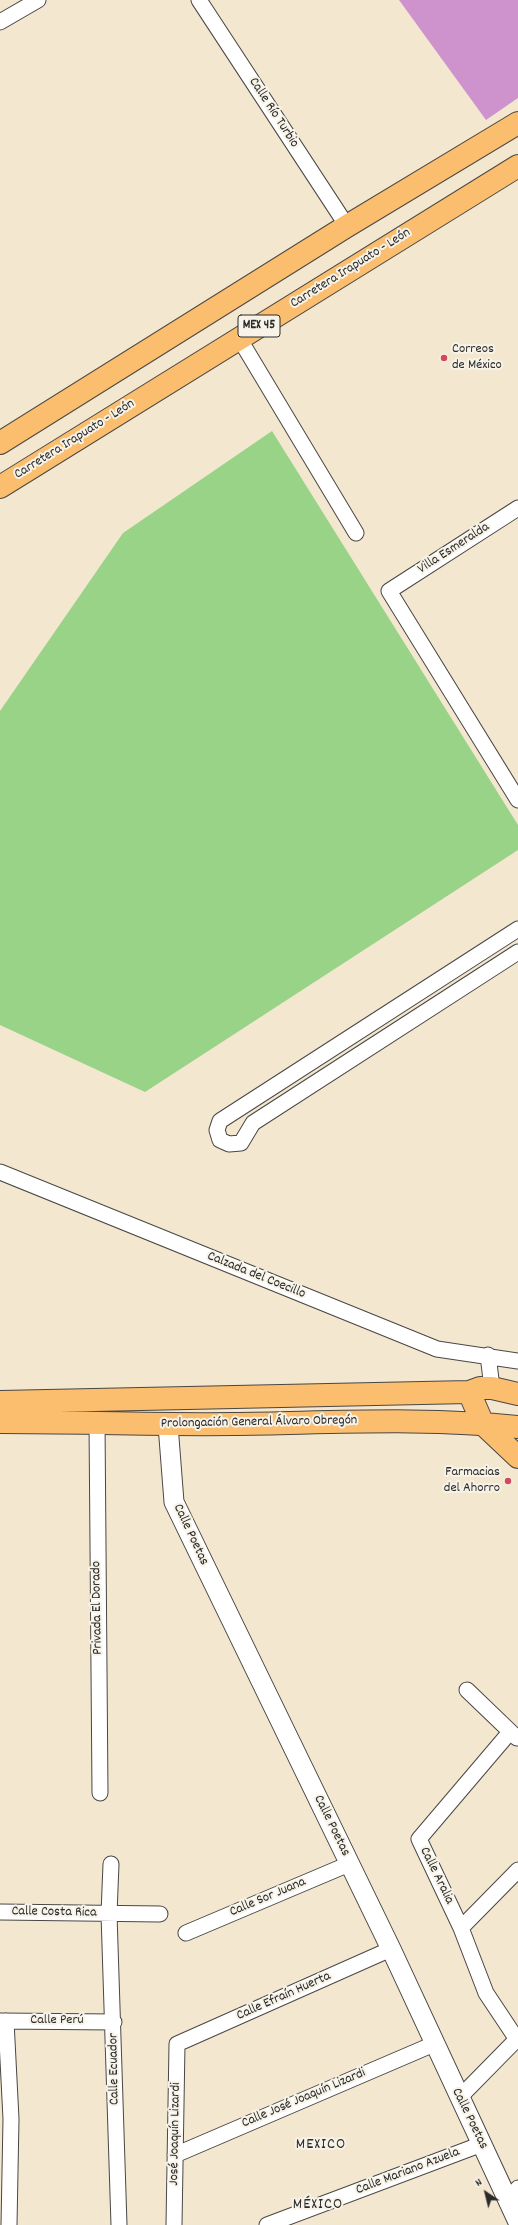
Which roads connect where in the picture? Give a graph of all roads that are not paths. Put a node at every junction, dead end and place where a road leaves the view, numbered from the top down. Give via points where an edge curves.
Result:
1 (38, 0) edge
2 (199, 0) edge
3 (0, 22) edge
4 (518, 123) edge
5 (518, 166) edge
6 (347, 226) junction
7 (239, 338) junction
8 (0, 443) edge
9 (0, 487) edge
10 (518, 508) edge
11 (356, 533) dead end
12 (513, 778) edge
13 (518, 800) edge
14 (518, 929) edge
15 (518, 952) edge
16 (412, 997) junction
17 (423, 1013) junction
18 (0, 1172) edge
19 (488, 1355) junction
20 (518, 1360) edge
21 (469, 1392) junction
22 (509, 1396) edge
23 (0, 1402) edge
24 (0, 1422) edge
25 (97, 1422) junction
26 (483, 1424) junction
27 (168, 1425) junction
28 (518, 1427) edge
29 (518, 1457) edge
30 (467, 1690) dead end
31 (514, 1735) edge
32 (100, 1793) dead end
33 (111, 1864) dead end
34 (349, 1864) junction
35 (515, 1880) edge
36 (0, 1912) edge
37 (109, 1914) junction
38 (160, 1914) dead end
39 (461, 1928) junction
40 (186, 1933) dead end
41 (390, 1950) junction
42 (3, 2021) edge
43 (114, 2022) junction
44 (517, 2041) edge
45 (177, 2044) joint
46 (434, 2044) junction
47 (459, 2098) junction
48 (5, 2119) edge
49 (482, 2144) junction
50 (175, 2155) junction
51 (513, 2194) edge
52 (518, 2222) edge
53 (9, 2225) edge
54 (119, 2225) edge
55 (174, 2225) edge
56 (267, 2225) edge

1 - 3 street
2 - 6 street, Calle Río Turbio
4 - 6 main road, MEX 45
5 - 7 main road, Carretera Irapuato - León / MEX 45
6 - 8 main road, MEX 45
7 - 9 main road, Carretera Irapuato - León / MEX 45
7 - 11 street
10 - 12 street, Villa Esmeralda via 389,591
12 - 13 street
14 - 16 street
15 - 17 street
16 - 17 street
16 - 17 street via 220,1121 217,1130 220,1140 229,1144 241,1143 253,1123
18 - 19 street, Calzada del Coecillo via 437,1349
19 - 20 street, Calzada del Coecillo
19 - 22 street
21 - 22 main road, Prolongación General Álvaro Obregón via 480,1388
21 - 23 main road, Prolongación General Álvaro Obregón
21 - 26 main road
24 - 25 main road, Prolongación General Álvaro Obregón
25 - 27 main road, Prolongación General Álvaro Obregón
25 - 32 street, Privada El Dorado
26 - 27 main road, Prolongación General Álvaro Obregón via 428,1421
26 - 28 main road, Prolongación General Álvaro Obregón
26 - 29 main road
27 - 34 street, Calle Poetas via 174,1502
30 - 31 street
31 - 39 street, Calle Aralia via 419,1839
33 - 37 street, Calle Ecuador
34 - 40 street, Calle Sor Juana
34 - 41 street, Calle Poetas
35 - 39 street
36 - 37 street, Calle Costa Rica
37 - 38 street, Calle Costa Rica
37 - 43 street, Calle Ecuador
39 - 44 street, Calle Aralia via 486,1993
41 - 45 street, Calle Efraín Huerta
41 - 46 street, Calle Poetas
42 - 43 street, Calle Perú
42 - 48 street
43 - 54 street, Calle Ecuador
44 - 47 street, Calle Aralia
45 - 50 street, José Joaquín Lizardi
46 - 47 street, Calle Poetas
46 - 50 street, Calle José Joaquín Lizardi
47 - 49 street, Calle Poetas
48 - 53 street
49 - 51 street, Calle Poetas
49 - 56 street, Calle Mariano Azuela
50 - 55 street, José Joaquín Lizardi
51 - 52 street, Calle Poetas

